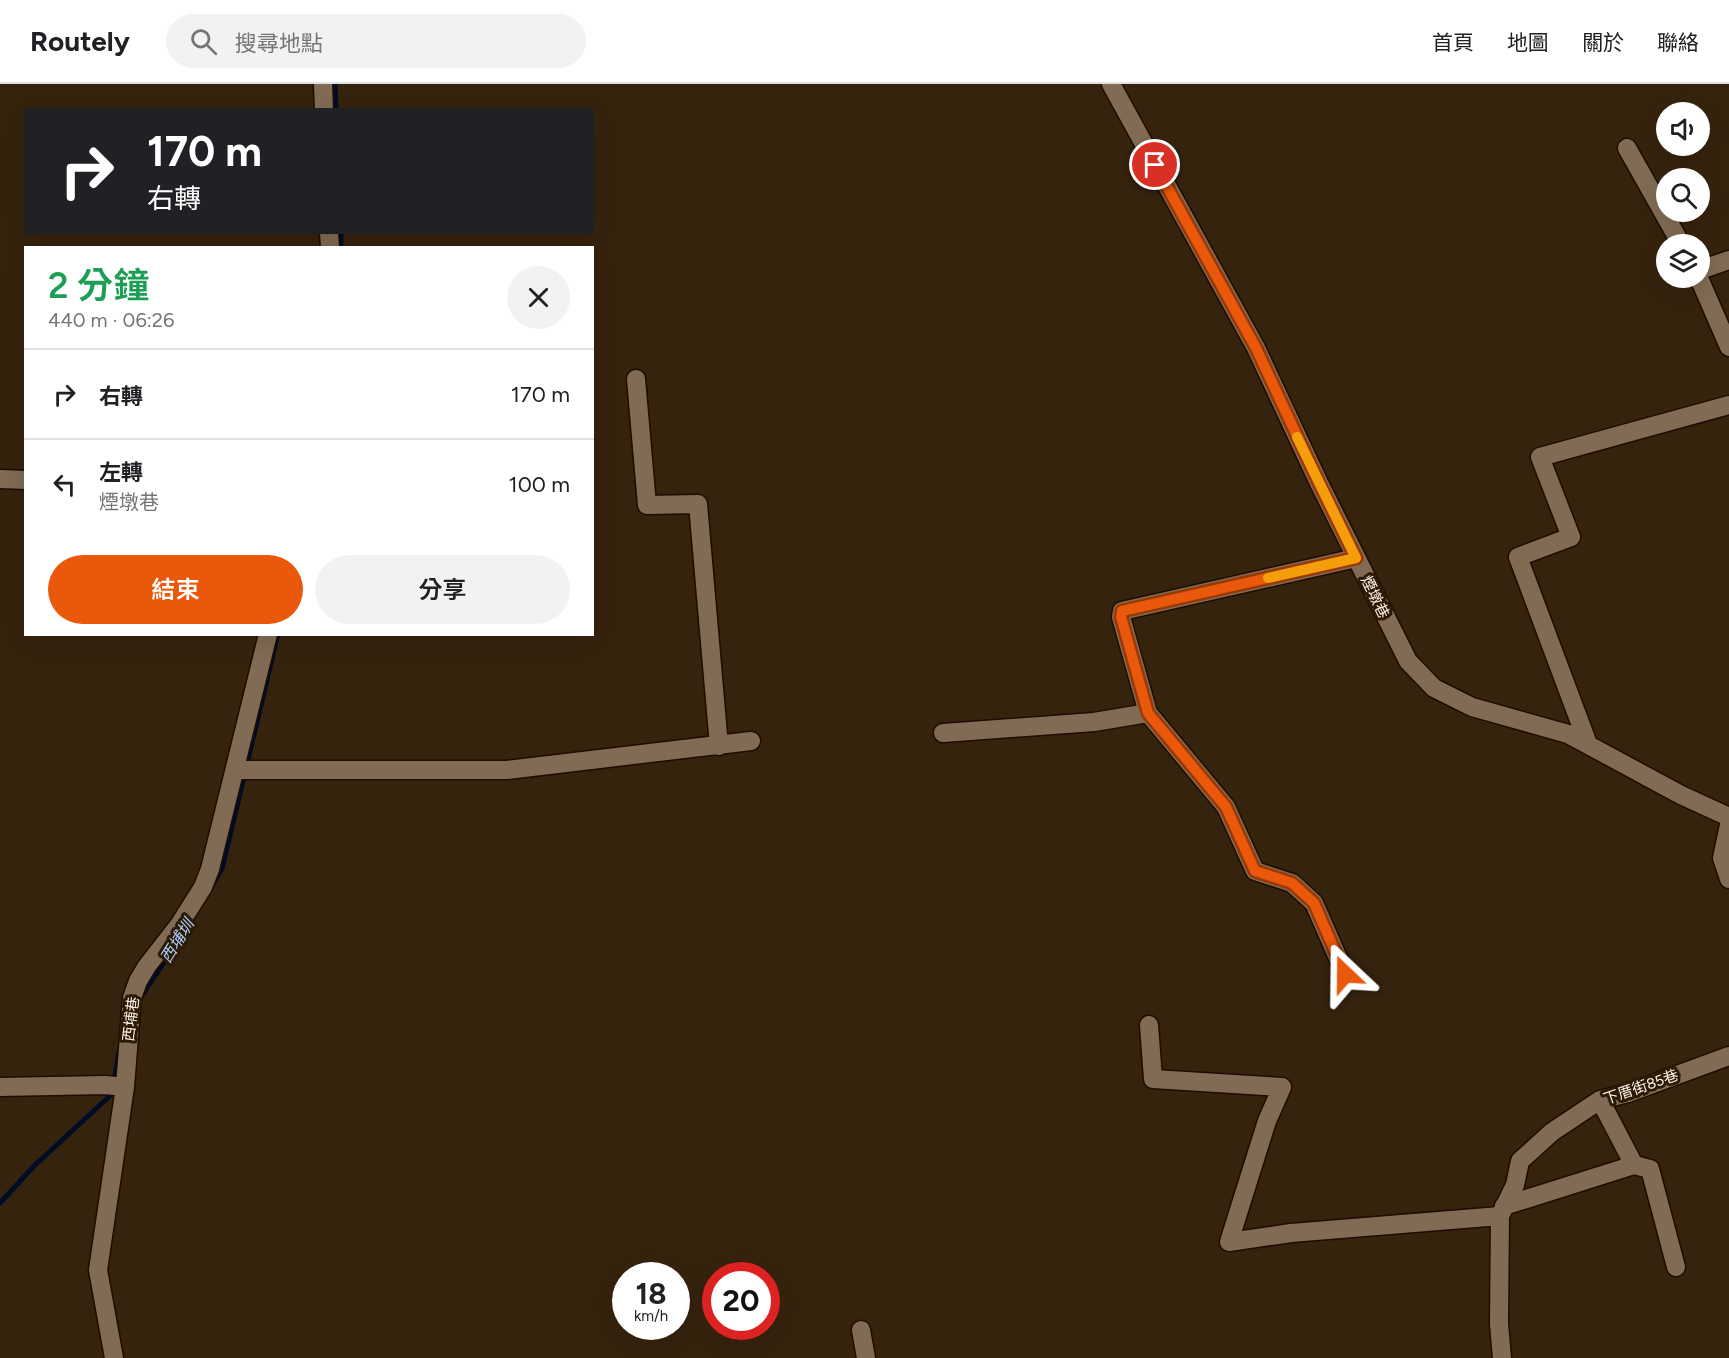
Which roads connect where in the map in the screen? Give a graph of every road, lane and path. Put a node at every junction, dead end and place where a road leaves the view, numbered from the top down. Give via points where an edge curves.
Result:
1 (323, 84) edge
2 (1111, 84) edge
3 (324, 108) edge
4 (1627, 148) dead end
5 (1675, 234) edge
6 (1729, 260) edge
7 (1710, 267) edge
8 (1703, 288) edge
9 (1729, 347) edge
10 (636, 379) dead end
11 (1729, 405) edge
12 (0, 479) edge
13 (24, 480) edge
14 (1356, 558) junction
15 (268, 636) edge
16 (1148, 713) junction
17 (944, 733) dead end
18 (751, 741) dead end
19 (1588, 744) junction
20 (719, 746) junction
21 (235, 770) junction
22 (1729, 818) edge
23 (1729, 825) edge
24 (1729, 879) edge
25 (1345, 974) dead end
26 (1149, 1025) dead end
27 (1729, 1056) edge
28 (0, 1087) edge
29 (125, 1087) junction
30 (1600, 1100) junction
31 (1634, 1166) junction
32 (1502, 1211) junction
33 (1676, 1267) dead end
34 (861, 1330) dead end
35 (114, 1358) edge
36 (866, 1358) edge
37 (1502, 1358) edge

1 - 3 street
2 - 14 street, 煙墩巷 via 1256,348
4 - 5 street
6 - 7 street
8 - 9 street
10 - 20 street via 647,506 698,504
11 - 19 street via 1540,457 1571,537 1518,557
12 - 13 street
14 - 16 street via 1122,611
14 - 19 street, 煙墩巷 via 1408,661 1434,688 1472,707 1560,731
15 - 21 street, 西埔巷
16 - 17 street via 1094,722
16 - 25 street via 1226,807 1255,871 1292,883 1314,903
18 - 20 street
19 - 22 street, 煙墩巷
20 - 21 street via 507,770
21 - 29 street, 西埔巷 via 203,887 147,966 132,998
23 - 24 street via 1722,858
26 - 32 street via 1153,1078 1282,1087 1267,1121 1229,1242
27 - 30 street, 下厝街85巷
28 - 29 street
29 - 35 street, 西埔巷 via 98,1270
30 - 31 street
30 - 32 street, 下厝街85巷 via 1552,1132 1520,1161 1515,1185
31 - 32 street
31 - 33 street via 1650,1169
32 - 37 street, 下厝街85巷
34 - 36 street

